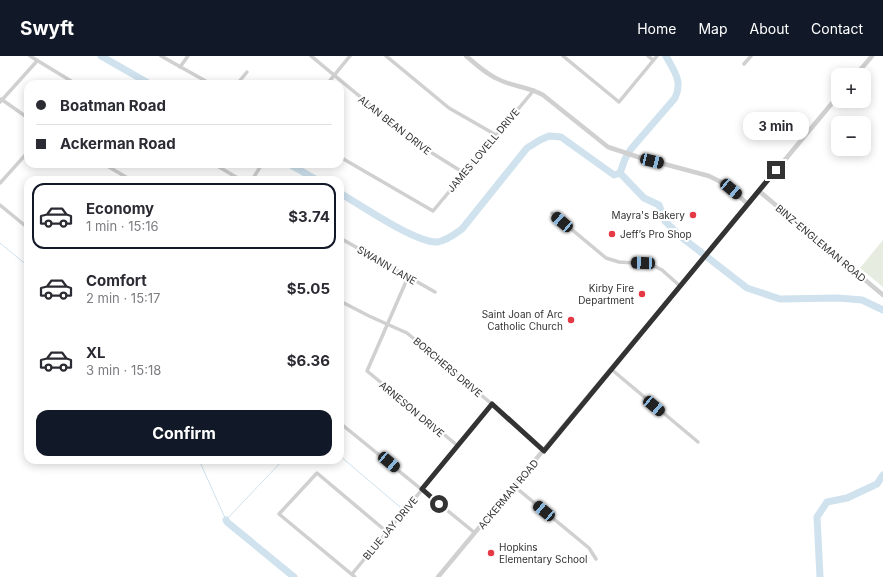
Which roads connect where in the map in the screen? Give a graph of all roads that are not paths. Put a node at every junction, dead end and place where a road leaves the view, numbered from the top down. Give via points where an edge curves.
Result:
1 (30, 56) edge
2 (161, 56) edge
3 (188, 56) edge
4 (311, 56) edge
5 (350, 56) edge
6 (386, 56) edge
7 (466, 56) edge
8 (564, 56) edge
9 (648, 56) edge
10 (751, 56) edge
11 (872, 56) edge
12 (655, 58) edge
13 (37, 61) junction
14 (744, 64) dead end
15 (180, 66) junction
16 (862, 68) edge
17 (247, 72) dead end
18 (334, 76) junction
19 (69, 80) edge
20 (204, 80) edge
21 (240, 80) edge
22 (330, 80) edge
23 (339, 80) edge
24 (344, 84) edge
25 (534, 90) junction
26 (1, 100) edge
27 (831, 104) edge
28 (24, 115) edge
29 (496, 135) junction
30 (24, 156) edge
31 (344, 159) edge
32 (111, 168) edge
33 (221, 168) edge
34 (464, 173) junction
35 (124, 176) edge
36 (234, 176) edge
37 (0, 183) edge
38 (759, 191) junction
39 (748, 204) junction
40 (0, 205) edge
41 (552, 213) dead end
42 (24, 225) edge
43 (344, 240) edge
44 (408, 277) junction
45 (680, 286) junction
46 (435, 292) dead end
47 (883, 295) edge
48 (344, 303) edge
49 (388, 324) junction
50 (611, 369) junction
51 (492, 404) junction
52 (344, 426) edge
53 (698, 442) dead end
54 (458, 446) junction
55 (544, 451) junction
56 (514, 486) junction
57 (422, 489) junction
58 (387, 532) junction
59 (475, 534) junction
60 (596, 559) dead end
61 (353, 576) edge
62 (438, 577) edge

1 - 13 street
2 - 15 street
3 - 15 street
4 - 18 street, ALAN BEAN DRIVE
5 - 18 street
6 - 29 street via 449,108
7 - 25 street via 497,79
8 - 12 street via 619,102
9 - 12 street
10 - 14 street
11 - 16 street
13 - 19 street
13 - 26 street
15 - 20 street
17 - 21 street
18 - 22 street
18 - 23 street, ALAN BEAN DRIVE
24 - 34 street, ALAN BEAN DRIVE via 416,144
25 - 29 street, JAMES LOVELL DRIVE
25 - 39 street via 552,101 602,144 619,152 709,176 723,183
26 - 28 street
27 - 38 street, ACKERMAN ROAD
29 - 34 street, JAMES LOVELL DRIVE
30 - 37 street
31 - 34 street, JAMES LOVELL DRIVE via 433,210
32 - 35 street
33 - 36 street
38 - 39 street, ACKERMAN ROAD
38 - 47 street, BINZ-ENGLEMAN ROAD
39 - 45 street, ACKERMAN ROAD
40 - 42 street
41 - 45 street via 606,258 619,262 650,264 662,270
43 - 44 street, SWANN LANE
44 - 46 street, SWANN LANE
44 - 49 street
45 - 50 street, ACKERMAN ROAD
48 - 49 street, BORCHERS DRIVE
49 - 51 street, BORCHERS DRIVE via 407,333
49 - 54 street, ARNESON DRIVE via 367,371
50 - 53 street
50 - 55 street, ACKERMAN ROAD
51 - 54 street, BLUE JAY DRIVE
51 - 55 street, BORCHERS DRIVE
52 - 57 street
54 - 57 street, BLUE JAY DRIVE
55 - 56 street, ACKERMAN ROAD
56 - 59 street, ACKERMAN ROAD
56 - 60 street via 589,548
57 - 58 street, BLUE JAY DRIVE
57 - 59 street
58 - 61 street, BLUE JAY DRIVE
58 - 61 street via 317,473 279,514
59 - 62 street, ACKERMAN ROAD

